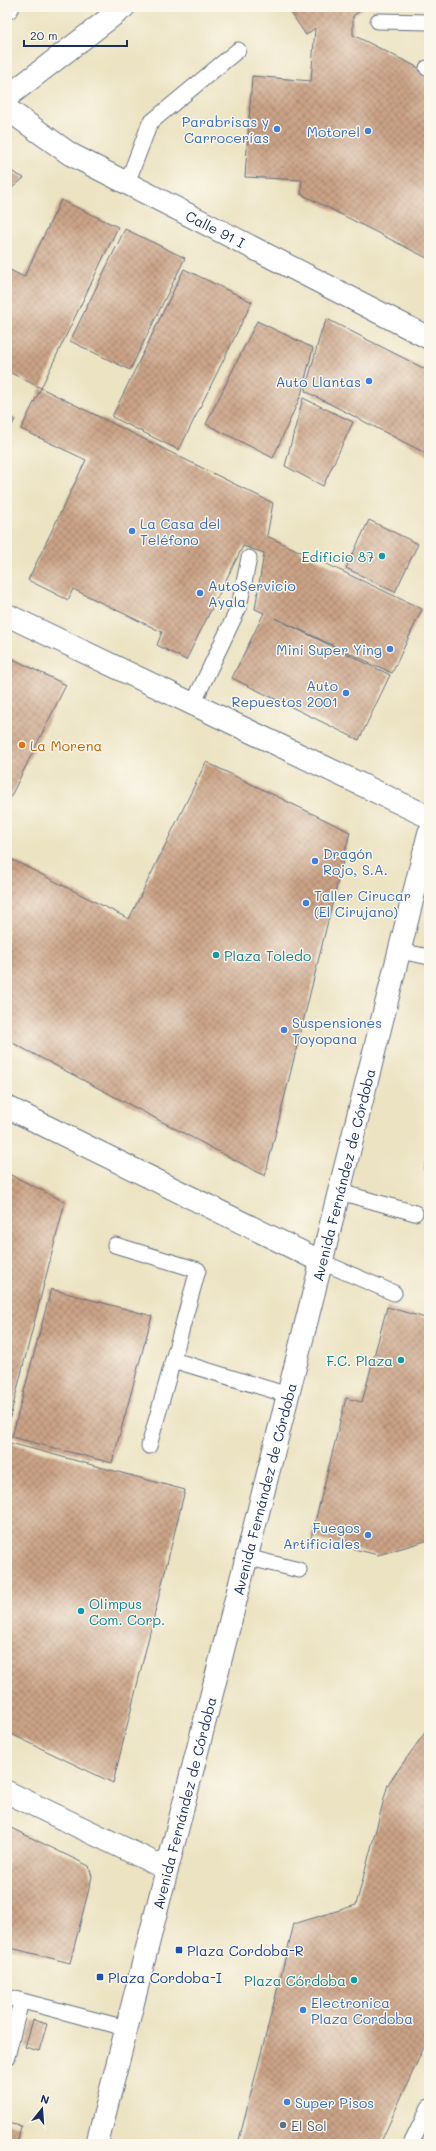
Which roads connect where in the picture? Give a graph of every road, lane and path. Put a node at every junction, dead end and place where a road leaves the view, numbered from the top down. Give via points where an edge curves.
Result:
1 (124, 7) edge
2 (378, 21) dead end
3 (429, 22) edge
4 (238, 50) dead end
5 (7, 97) edge
6 (7, 110) edge
7 (127, 183) junction
8 (429, 338) edge
9 (249, 558) dead end
10 (7, 615) edge
11 (193, 704) junction
12 (429, 817) edge
13 (429, 833) edge
14 (400, 951) junction
15 (429, 957) edge
16 (7, 1107) edge
17 (340, 1192) junction
18 (415, 1213) dead end
19 (115, 1245) dead end
20 (322, 1262) junction
21 (394, 1293) dead end
22 (173, 1360) junction
23 (288, 1395) junction
24 (149, 1446) dead end
25 (246, 1557) junction
26 (299, 1570) dead end
27 (7, 1792) edge
28 (167, 1869) junction
29 (14, 1999) edge
30 (126, 2028) junction
31 (7, 2057) edge
32 (429, 2107) edge
33 (97, 2144) edge
34 (411, 2144) edge

1 - 5 main road
2 - 3 lane
4 - 7 lane via 150,123
6 - 7 main road, Calle 91 I via 70,154
7 - 8 main road, Calle 91 I
9 - 11 lane via 239,608
10 - 11 main road
11 - 12 main road
13 - 14 main road, Avenida Fernández de Córdoba
14 - 15 lane
14 - 17 main road, Avenida Fernández de Córdoba
16 - 20 main road
17 - 18 lane
17 - 20 main road, Avenida Fernández de Córdoba
19 - 22 lane via 198,1270
20 - 21 lane
20 - 23 main road, Avenida Fernández de Córdoba
22 - 23 lane
22 - 24 lane
23 - 25 main road, Avenida Fernández de Córdoba
25 - 26 lane
25 - 28 main road, Avenida Fernández de Córdoba
27 - 28 main road
28 - 30 main road, Avenida Fernández de Córdoba
29 - 30 lane
29 - 31 lane
30 - 33 main road, Avenida Fernández de Córdoba
32 - 34 lane

